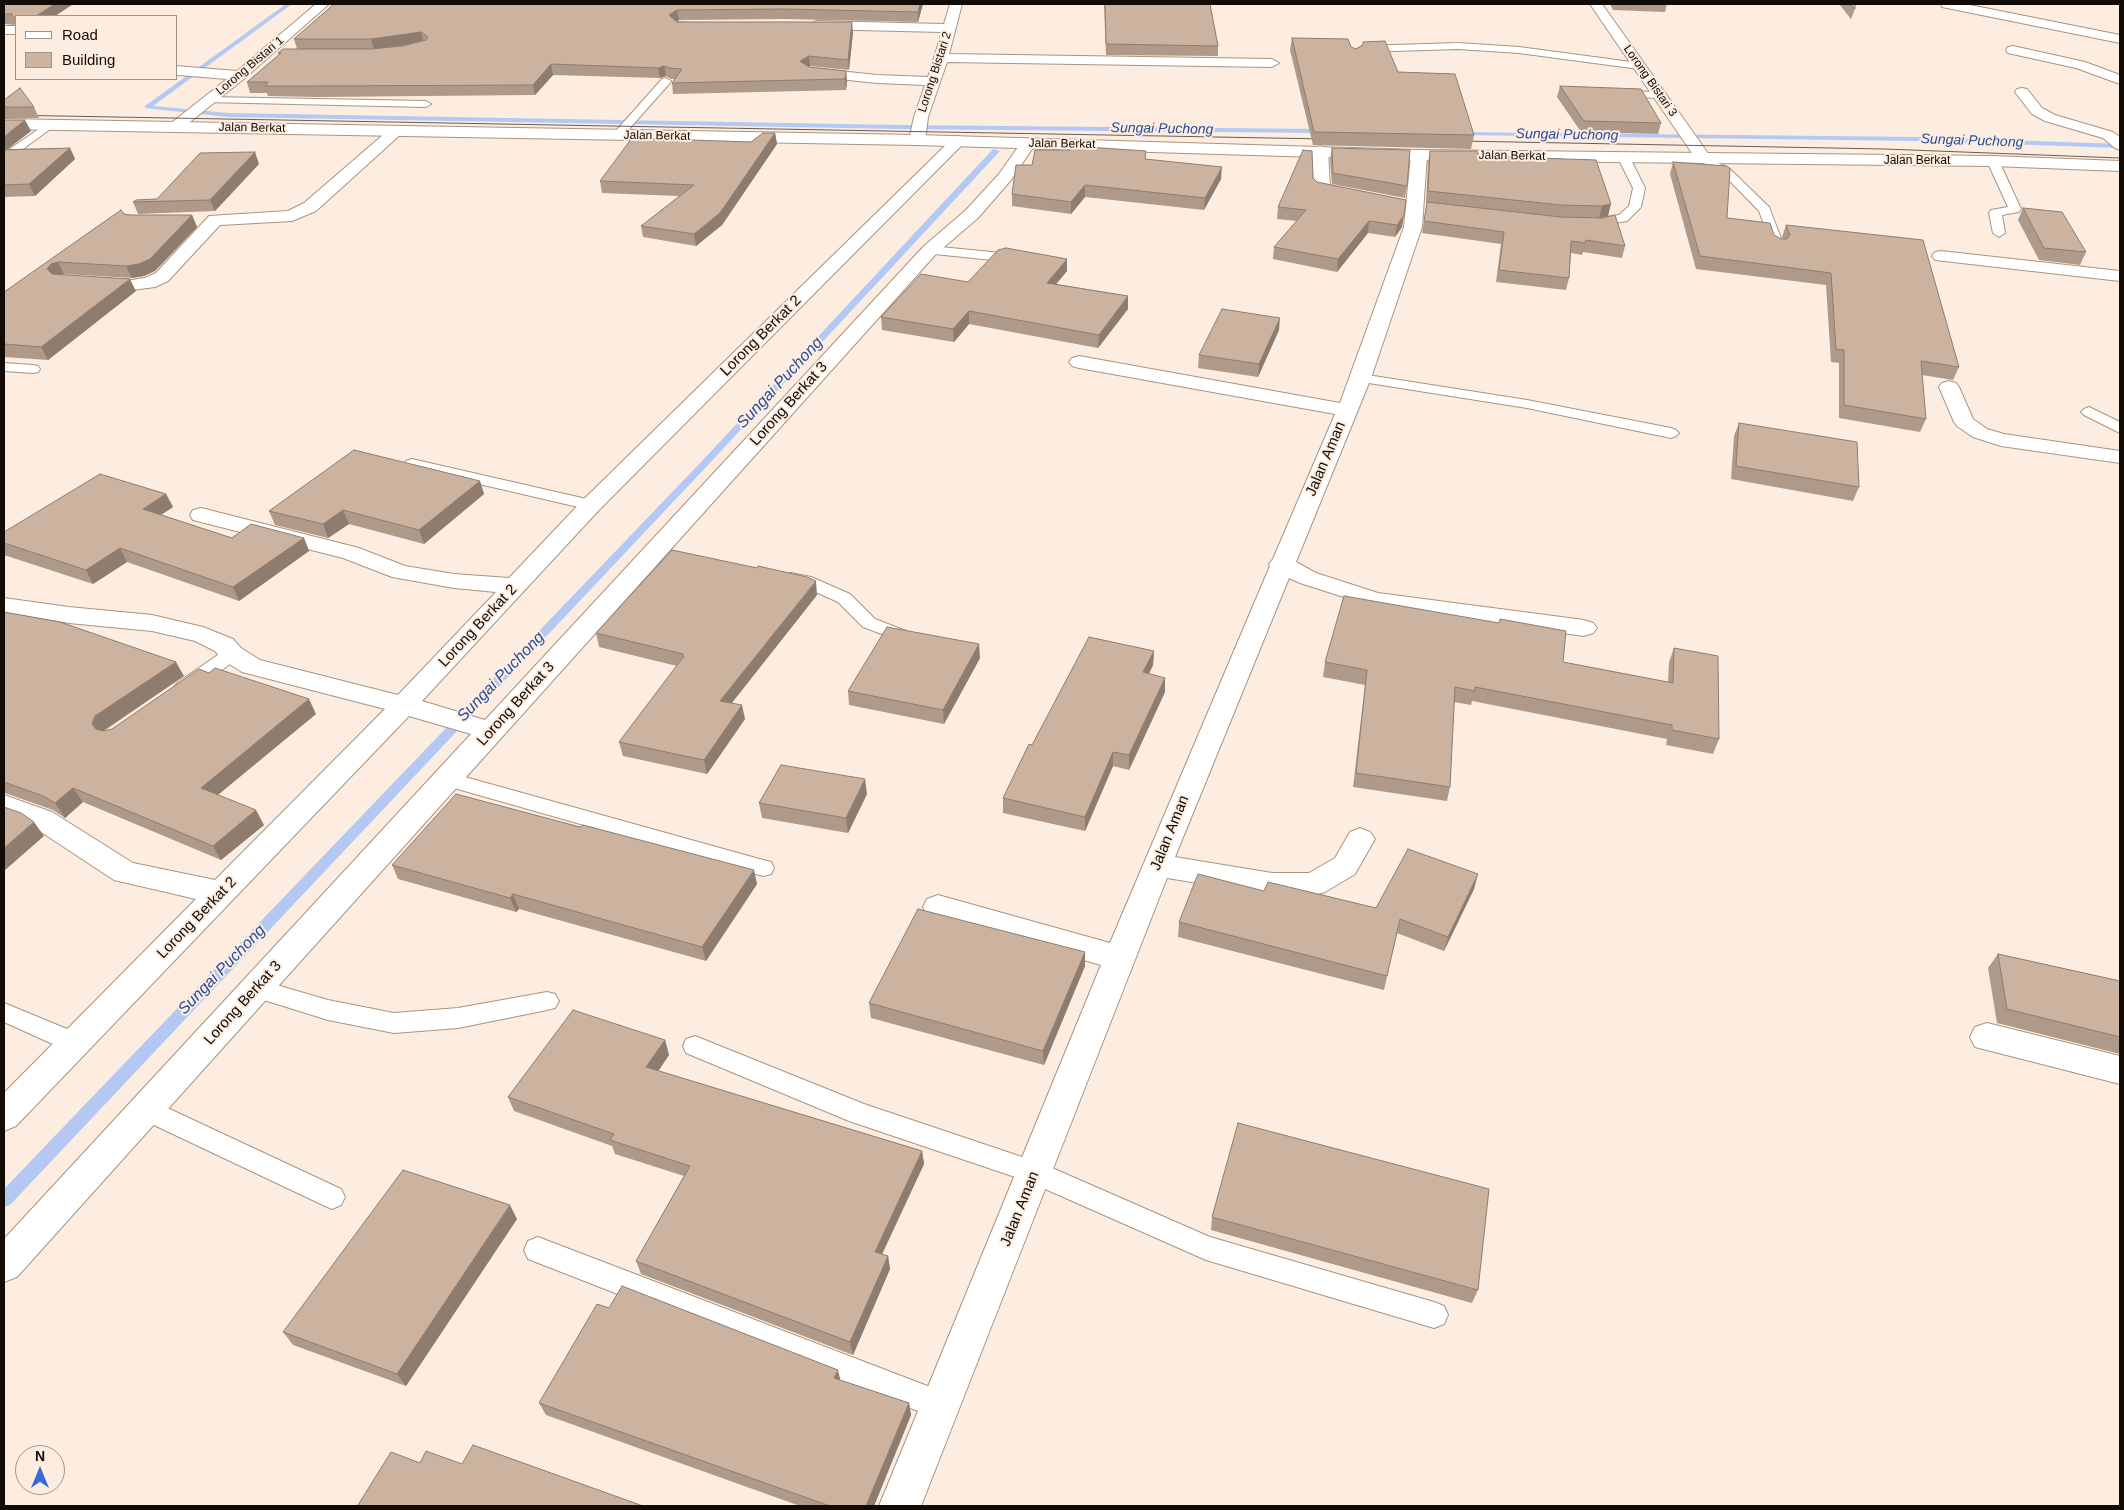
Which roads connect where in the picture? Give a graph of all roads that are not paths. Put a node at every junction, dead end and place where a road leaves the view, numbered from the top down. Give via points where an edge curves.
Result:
1 (323, 4) edge
2 (956, 4) edge
3 (1596, 4) edge
4 (1947, 4) edge
5 (804, 25) edge
6 (950, 28) junction
7 (2120, 39) edge
8 (2013, 50) dead end
9 (264, 54) junction
10 (284, 54) edge
11 (1355, 56) edge
12 (942, 58) junction
13 (1272, 63) dead end
14 (179, 66) edge
15 (1639, 66) junction
16 (810, 72) edge
17 (240, 75) junction
18 (2120, 80) edge
19 (666, 81) edge
20 (934, 81) junction
21 (2022, 92) dead end
22 (1601, 94) edge
23 (1659, 95) junction
24 (206, 102) junction
25 (426, 104) edge
26 (180, 123) junction
27 (4, 124) edge
28 (49, 124) junction
29 (626, 127) junction
30 (396, 131) junction
31 (917, 137) junction
32 (2116, 137) edge
33 (958, 142) junction
34 (1028, 143) junction
35 (1320, 152) junction
36 (1419, 155) junction
37 (4, 158) edge
38 (1624, 158) junction
39 (1704, 159) junction
40 (1994, 161) junction
41 (2120, 166) edge
42 (1368, 198) edge
43 (195, 220) edge
44 (215, 220) junction
45 (1582, 223) edge
46 (1999, 233) dead end
47 (1778, 246) edge
48 (930, 250) junction
49 (1002, 256) edge
50 (1941, 256) dead end
51 (2120, 276) edge
52 (83, 282) edge
53 (1079, 362) dead end
54 (4, 367) edge
55 (32, 369) dead end
56 (1361, 378) junction
57 (1949, 387) edge
58 (1347, 410) junction
59 (2089, 412) dead end
60 (2120, 428) edge
61 (1671, 433) dead end
62 (2120, 457) edge
63 (399, 461) edge
64 (591, 505) junction
65 (201, 515) dead end
66 (1281, 564) junction
67 (777, 575) edge
68 (516, 586) junction
69 (4, 605) edge
70 (1584, 628) dead end
71 (900, 635) edge
72 (232, 654) junction
73 (168, 698) edge
74 (413, 708) junction
75 (485, 729) junction
76 (447, 779) junction
77 (4, 806) edge
78 (1360, 838) dead end
79 (1157, 865) junction
80 (763, 868) dead end
81 (221, 893) junction
82 (938, 907) dead end
83 (1120, 958) junction
84 (256, 988) junction
85 (547, 1001) dead end
86 (4, 1012) edge
87 (1987, 1037) dead end
88 (75, 1043) junction
89 (695, 1046) dead end
90 (2120, 1070) edge
91 (146, 1109) junction
92 (4, 1116) edge
93 (1034, 1172) junction
94 (332, 1197) dead end
95 (538, 1250) dead end
96 (4, 1265) edge
97 (1434, 1315) dead end
98 (941, 1405) junction
99 (900, 1506) edge

1 - 9 street, Lorong Bistari 1
2 - 6 street, Lorong Bistari 2
3 - 15 street, Lorong Bistari 3
4 - 7 street
5 - 6 street
6 - 12 street, Lorong Bistari 2
8 - 18 street via 2080,65
9 - 10 lane
9 - 17 street, Lorong Bistari 1
11 - 15 lane via 1353,52 1356,49 1458,46 1520,50
12 - 13 street
12 - 20 street, Lorong Bistari 2
14 - 17 street via 210,74
15 - 23 street, Lorong Bistari 3
16 - 20 street
17 - 24 street, Lorong Bistari 1
19 - 29 lane
20 - 31 street, Lorong Bistari 2
21 - 32 street via 2038,111 2050,118
22 - 23 lane
23 - 39 street, Lorong Bistari 3
24 - 25 lane
24 - 26 street, Lorong Bistari 1
26 - 28 street, Jalan Berkat
26 - 30 street, Jalan Berkat
27 - 28 street, Jalan Berkat
28 - 37 lane
29 - 30 street, Jalan Berkat
29 - 31 street, Jalan Berkat
30 - 44 street via 310,207 292,216
31 - 33 street, Jalan Berkat
33 - 34 street, Jalan Berkat
33 - 64 street, Lorong Berkat 2
34 - 35 street, Jalan Berkat
34 - 48 street, Lorong Berkat 3 via 972,214
35 - 36 street, Jalan Berkat
35 - 42 street via 1322,189
36 - 38 street, Jalan Berkat
36 - 56 street, Jalan Aman via 1412,206 1413,227
38 - 39 street, Jalan Berkat
38 - 45 lane via 1638,188 1635,208 1623,218 1598,224
39 - 40 street, Jalan Berkat
39 - 47 lane via 1726,171 1765,210
40 - 41 street, Jalan Berkat
40 - 46 lane via 2015,209 1995,213
43 - 44 street
44 - 52 street via 162,277 132,285
48 - 49 lane
48 - 75 street, Lorong Berkat 3 via 664,553
50 - 51 street
53 - 58 street
54 - 55 lane
56 - 58 street, Jalan Aman
56 - 61 lane via 1527,404
57 - 62 street via 1964,422 1980,433 2001,440
58 - 66 street, Jalan Aman
59 - 60 lane
63 - 64 lane
64 - 68 street, Lorong Berkat 2
65 - 68 street via 351,553 400,572
66 - 70 street via 1308,578 1375,600
66 - 79 street, Jalan Aman
67 - 71 lane via 805,581 844,598 869,623
68 - 74 street, Lorong Berkat 2
69 - 72 street via 152,623 203,635 224,645
72 - 73 lane
72 - 74 street via 251,666
74 - 75 street
74 - 81 street, Lorong Berkat 2
75 - 76 street, Lorong Berkat 3
76 - 80 lane
76 - 84 street, Lorong Berkat 3
77 - 81 street via 42,819 124,872
78 - 79 street via 1345,866 1314,884 1272,884
79 - 83 street, Jalan Aman
81 - 88 street, Lorong Berkat 2
82 - 83 street
83 - 93 street, Jalan Aman
84 - 85 lane via 328,1010 394,1023 458,1018
84 - 91 street, Lorong Berkat 3
86 - 88 lane
87 - 90 street
88 - 92 street, Lorong Berkat 2
89 - 93 lane via 858,1113
91 - 94 lane
91 - 96 street, Lorong Berkat 3
93 - 97 lane via 1206,1248
93 - 98 street, Jalan Aman
95 - 98 lane
98 - 99 street, Jalan Aman

